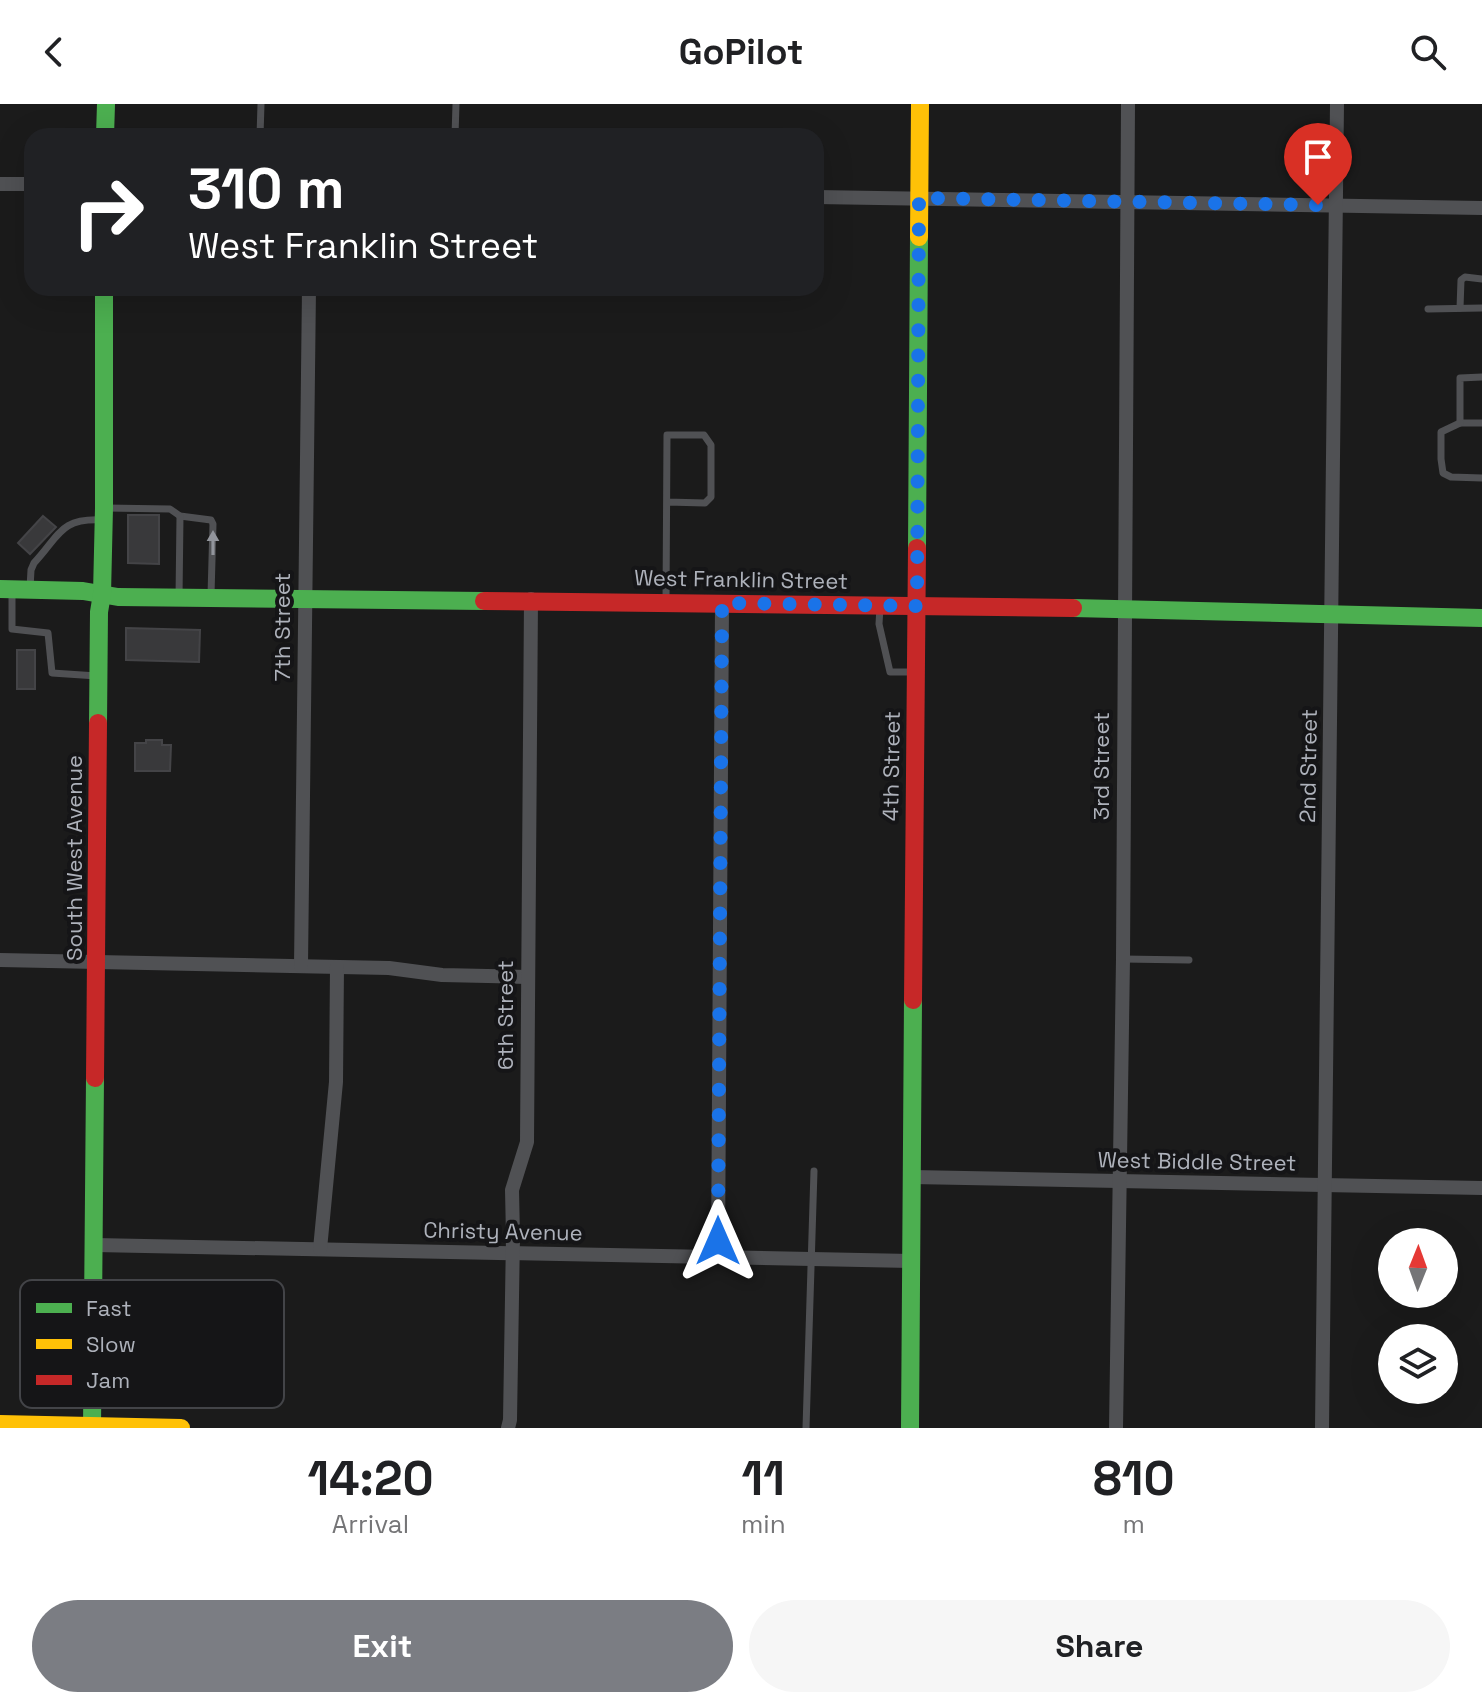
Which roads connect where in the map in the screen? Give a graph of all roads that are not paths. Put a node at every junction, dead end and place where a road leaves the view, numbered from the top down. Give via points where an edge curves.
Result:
1 (106, 104) edge
2 (261, 104) edge
3 (456, 104) edge
4 (920, 104) edge
5 (1128, 104) edge
6 (1337, 104) edge
7 (105, 128) edge
8 (260, 128) edge
9 (455, 128) edge
10 (0, 184) edge
11 (24, 184) edge
12 (824, 197) edge
13 (919, 198) junction
14 (1127, 202) junction
15 (1336, 206) junction
16 (1482, 208) edge
17 (1482, 279) edge
18 (104, 296) edge
19 (309, 296) edge
20 (1460, 308) junction
21 (1482, 308) edge
22 (1428, 309) dead end
23 (1482, 377) edge
24 (1460, 423) junction
25 (1482, 423) edge
26 (1482, 478) edge
27 (667, 502) junction
28 (104, 514) junction
29 (180, 516) junction
30 (14, 590) edge
31 (102, 594) junction
32 (211, 597) junction
33 (179, 598) junction
34 (304, 598) junction
35 (531, 599) junction
36 (666, 601) junction
37 (722, 603) junction
38 (880, 605) junction
39 (917, 606) junction
40 (1123, 611) junction
41 (1332, 614) junction
42 (1482, 618) edge
43 (916, 672) junction
44 (98, 676) junction
45 (1123, 959) junction
46 (0, 960) edge
47 (1189, 960) dead end
48 (97, 962) junction
49 (301, 966) junction
50 (337, 967) junction
51 (527, 977) junction
52 (814, 1171) dead end
53 (912, 1177) junction
54 (1118, 1182) junction
55 (1326, 1185) junction
56 (1482, 1188) edge
57 (95, 1245) junction
58 (320, 1249) junction
59 (512, 1253) junction
60 (718, 1256) junction
61 (810, 1259) junction
62 (911, 1261) junction
63 (94, 1280) edge
64 (0, 1424) edge
65 (92, 1427) edge
66 (181, 1428) edge
67 (508, 1428) edge
68 (806, 1428) edge
69 (910, 1428) edge
70 (1116, 1428) edge
71 (1322, 1428) edge

1 - 7 street
2 - 8 lane
3 - 9 lane
4 - 13 street, 4th Street
5 - 14 street, 3rd Street
6 - 15 street, 2nd Street
10 - 11 street
12 - 13 street
13 - 14 street
13 - 39 street, 4th Street
14 - 15 street
14 - 40 street, 3rd Street
15 - 16 street
15 - 41 street, 2nd Street
17 - 20 lane via 1461,280
18 - 28 street, South West Avenue
19 - 34 street, 7th Street
20 - 21 lane
20 - 22 lane
23 - 24 lane via 1460,378
24 - 25 lane
24 - 26 lane via 1441,432 1443,473
27 - 27 lane via 667,435 704,435 711,445 711,497 705,503
27 - 36 lane
28 - 29 lane via 170,509
28 - 30 lane via 68,524
28 - 31 street, South West Avenue
32 -> 29 lane via 213,524
29 - 33 lane
30 - 31 street, West Franklin Street
30 - 44 lane via 12,629 48,633 52,673
31 - 33 street, West Franklin Street
31 - 44 street, South West Avenue
32 - 33 street, West Franklin Street
32 - 34 street, West Franklin Street
34 - 35 street, West Franklin Street
34 - 49 street, 7th Street
35 - 36 street, West Franklin Street
35 - 51 street, 6th Street
36 - 37 street, West Franklin Street
37 - 38 street, West Franklin Street
37 - 60 street
38 - 39 street, West Franklin Street
38 - 43 lane via 890,672
39 - 40 street, West Franklin Street
39 - 43 street, 4th Street
40 - 41 street, West Franklin Street
40 - 45 street, 3rd Street
41 - 42 street, West Franklin Street
41 - 55 street, 2nd Street
43 - 53 street, 4th Street
44 - 48 street, South West Avenue
45 - 47 lane
45 - 54 street, 3rd Street
46 - 48 street
48 - 49 street
48 - 57 street, South West Avenue
49 - 50 street
50 - 51 street
50 - 58 street via 336,1082
51 - 59 street, 6th Street via 527,1142 512,1190
52 - 61 lane
53 - 54 street, West Biddle Street
53 - 62 street, 4th Street
54 - 55 street, West Biddle Street
54 - 70 street, 3rd Street
55 - 56 street, West Biddle Street
55 - 71 street, 2nd Street
57 - 58 street, Christy Avenue
57 - 63 street, South West Avenue
58 - 59 street, Christy Avenue
59 - 60 street, Christy Avenue
59 - 67 street, 6th Street
60 - 61 street, Christy Avenue
61 - 62 street, Christy Avenue
61 - 68 lane
62 - 69 street, 4th Street
64 - 65 street
65 - 66 street

